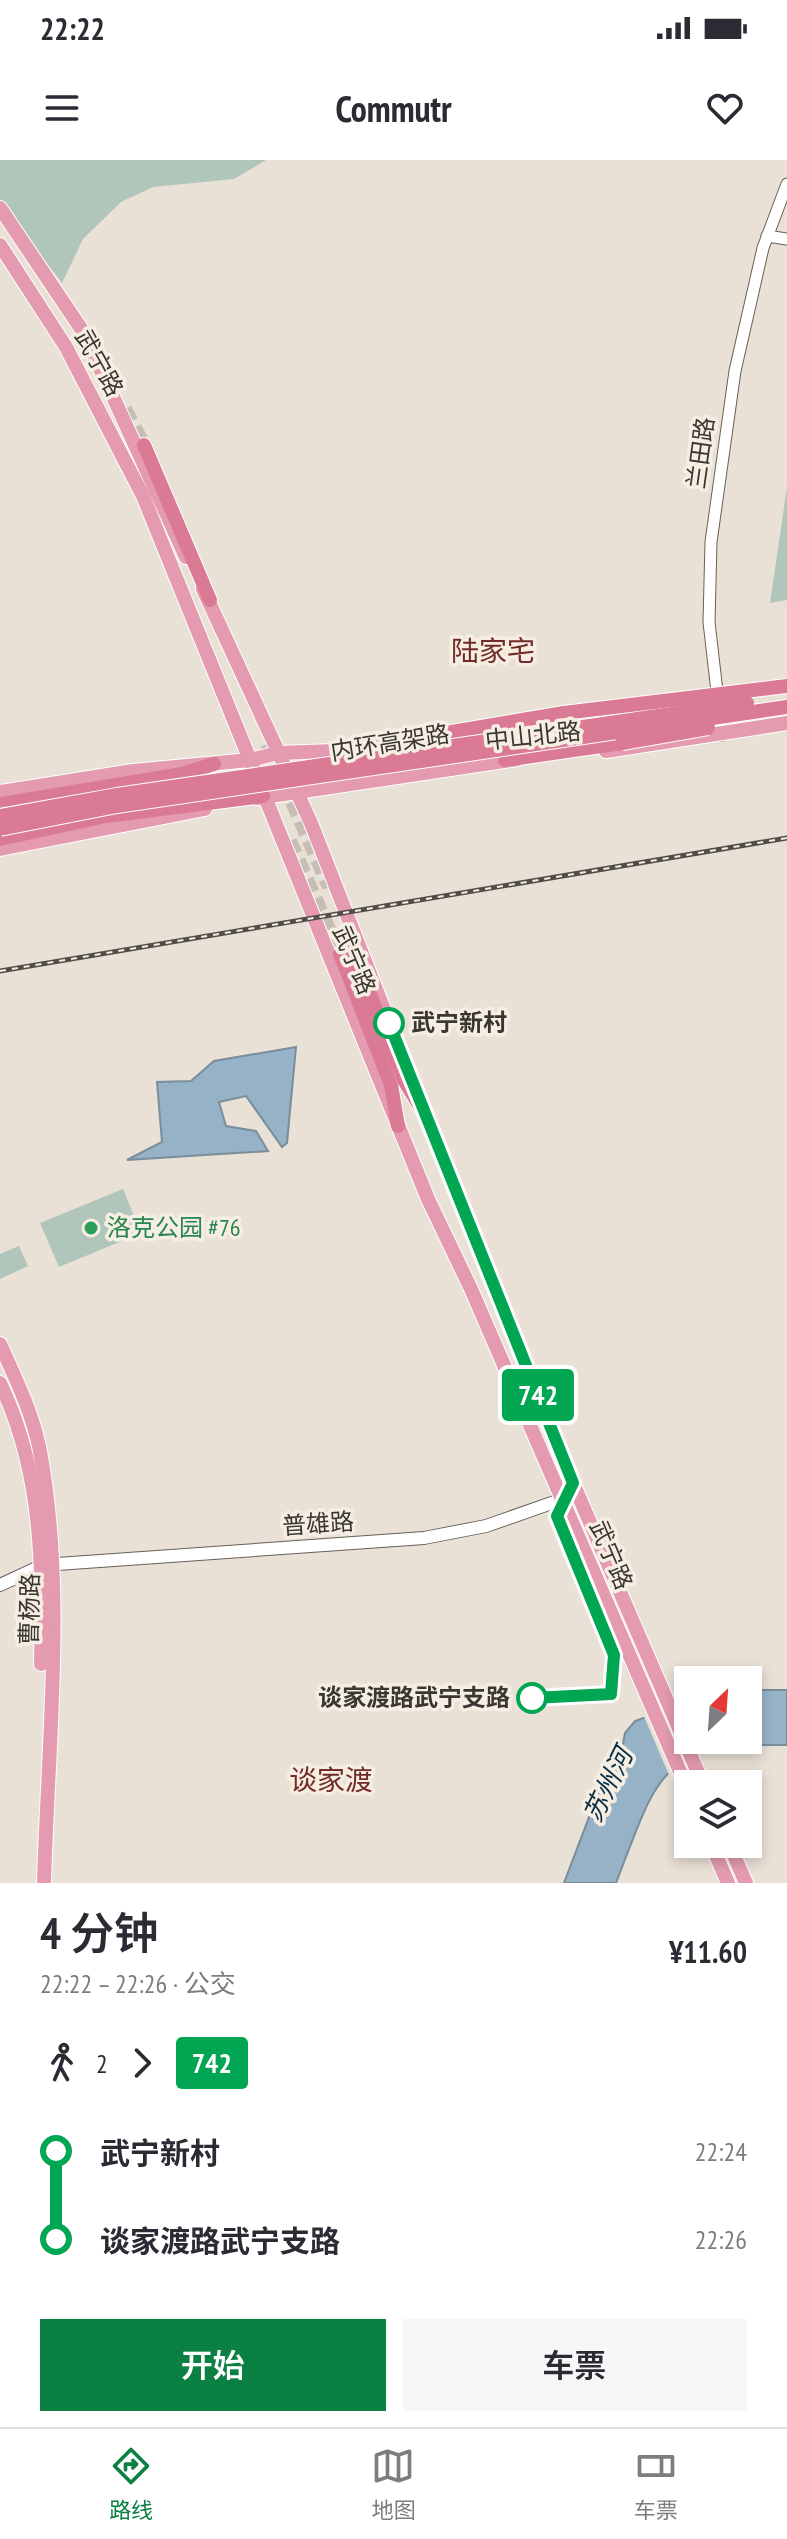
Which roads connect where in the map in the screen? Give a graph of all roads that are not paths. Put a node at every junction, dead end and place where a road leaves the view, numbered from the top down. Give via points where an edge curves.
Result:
1 (787, 184) edge
2 (0, 208) edge
3 (767, 236) junction
4 (787, 239) edge
5 (0, 245) edge
6 (144, 445) tunnel mouth
7 (210, 600) junction
8 (787, 685) edge
9 (717, 695) junction
10 (787, 698) edge
11 (787, 707) edge
12 (787, 715) edge
13 (787, 723) edge
14 (722, 735) junction
15 (428, 736) junction
16 (278, 753) junction
17 (250, 760) junction
18 (505, 760) junction
19 (214, 764) junction
20 (296, 790) junction
21 (0, 792) edge
22 (263, 796) junction
23 (0, 804) edge
24 (0, 816) edge
25 (0, 829) edge
26 (0, 839) edge
27 (0, 849) edge
28 (424, 1113) junction
29 (398, 1126) junction
30 (0, 1344) edge
31 (0, 1383) edge
32 (573, 1483) junction
33 (563, 1499) junction
34 (46, 1569) junction
35 (0, 1585) edge
36 (0, 1594) edge
37 (679, 1770) edge
38 (697, 1770) edge
39 (717, 1858) edge
40 (735, 1858) edge
41 (36, 1883) edge
42 (44, 1883) edge
43 (728, 1883) edge
44 (746, 1883) edge

1 - 3 street, 兰田路
2 - 7 main road, 武宁路 via 84,333 173,533
3 - 4 street
3 - 9 street, 兰田路 via 735,371 711,542 709,622
5 - 17 main road, 武宁路 via 66,347 130,471
6 - 7 highway
7 - 16 main road, 武宁路
8 - 9 main road, 中山北路
8 - 15 highway, bridge
9 - 14 street, 兰田路
9 - 15 main road, 中山北路
10 - 24 highway, 内环高架路, bridge
11 - 25 highway, 内环高架路, bridge via 133,804
12 - 18 highway, bridge
13 - 14 main road, 中山北路
14 - 18 main road, 中山北路
15 - 16 main road, 中山北路 via 334,751
16 - 17 main road, 中山北路
16 - 20 main road, 武宁路
17 - 19 main road, 中山北路
17 - 22 main road, 武宁路
18 - 20 main road, 中山北路
19 - 21 main road, 中山北路
19 - 23 highway
20 - 22 main road, 中山北路
20 - 28 main road, 武宁路
22 - 26 highway via 106,816
22 - 27 main road, 中山北路
22 - 29 main road, 武宁路
28 - 29 highway via 346,952 391,1085
28 - 32 main road, 武宁路
29 - 33 main road, 武宁路
30 - 34 main road, 曹杨路 via 26,1401 39,1447
31 - 34 main road, 曹杨路 via 28,1453
32 - 33 main road
32 - 38 main road, 武宁路
33 - 34 main road, 普雄路 via 486,1526 424,1538 77,1562
33 - 37 main road, 武宁路
34 - 35 main road
34 - 36 main road
34 - 41 main road, 曹杨路
34 - 42 main road, 曹杨路
39 - 43 main road
40 - 44 main road

